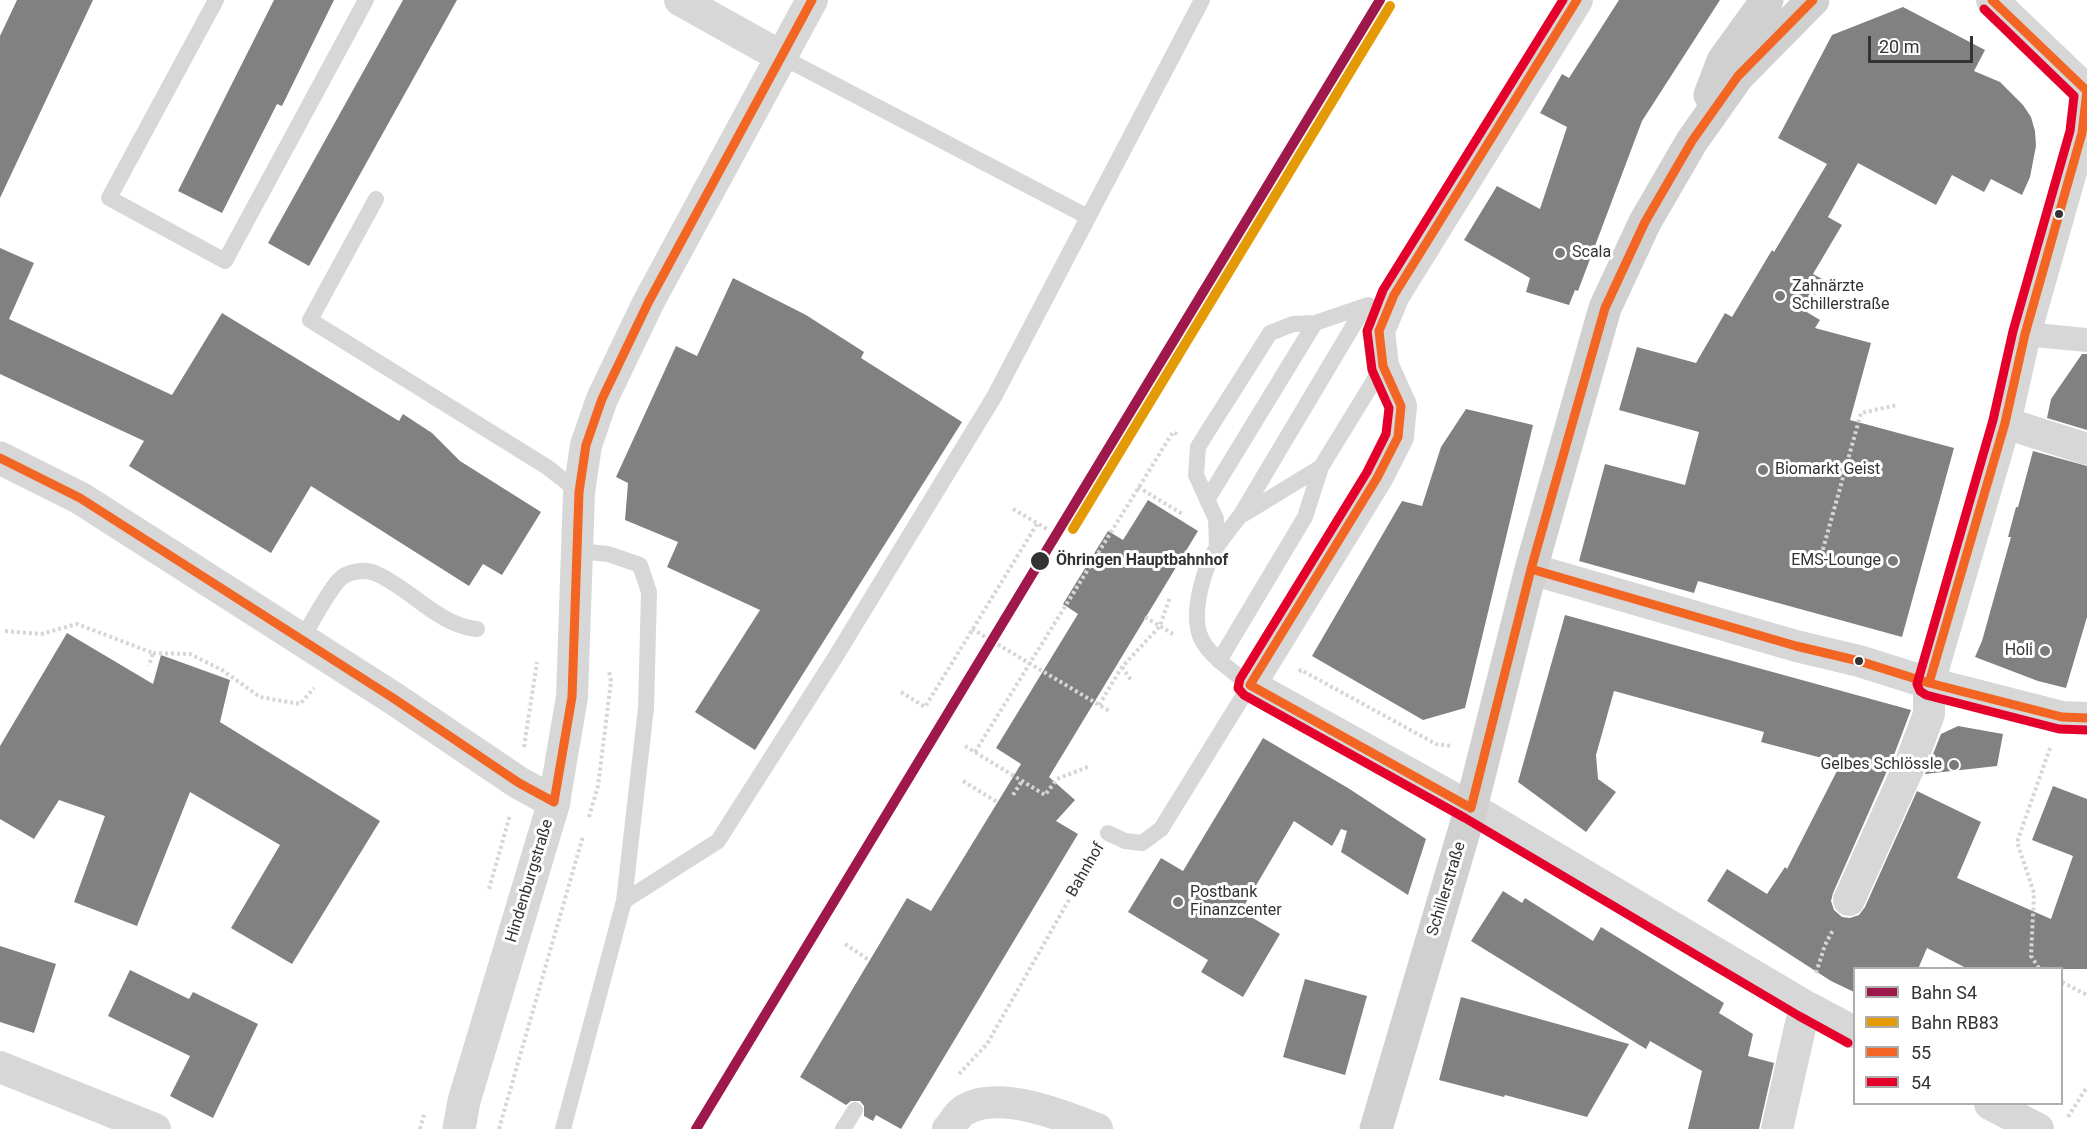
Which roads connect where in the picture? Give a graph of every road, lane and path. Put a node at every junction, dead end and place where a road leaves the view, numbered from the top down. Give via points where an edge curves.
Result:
1 (216, 0) edge
2 (366, 0) edge
3 (680, 0) edge
4 (812, 0) edge
5 (1202, 0) edge
6 (1577, 0) edge
7 (1767, 0) edge
8 (1813, 0) edge
9 (1992, 0) edge
10 (782, 57) junction
11 (2087, 91) edge
12 (1692, 141) junction
13 (376, 199) dead end
14 (1088, 217) junction
15 (1394, 295) junction
16 (1365, 306) junction
17 (1315, 323) junction
18 (2025, 334) junction
19 (2087, 340) edge
20 (1383, 366) junction
21 (1898, 405) dead end
22 (2005, 423) junction
23 (1181, 436) dead end
24 (2087, 449) edge
25 (0, 458) edge
26 (1321, 467) junction
27 (1138, 487) junction
28 (579, 492) junction
29 (1207, 500) junction
30 (1012, 509) dead end
31 (1186, 516) dead end
32 (1240, 516) junction
33 (1037, 524) junction
34 (1047, 530) dead end
35 (1217, 546) junction
36 (578, 551) junction
37 (1818, 567) dead end
38 (1531, 570) junction
39 (1172, 593) dead end
40 (1145, 617) dead end
41 (1156, 624) dead end
42 (477, 629) dead end
43 (972, 629) junction
44 (4, 631) dead end
45 (301, 640) junction
46 (153, 653) junction
47 (1220, 661) junction
48 (335, 662) junction
49 (1030, 663) junction
50 (149, 666) dead end
51 (1122, 667) junction
52 (1131, 680) dead end
53 (1929, 683) junction
54 (1260, 691) junction
55 (901, 692) dead end
56 (1099, 705) junction
57 (1111, 712) dead end
58 (2074, 717) edge
59 (965, 747) dead end
60 (1485, 751) junction
61 (975, 752) junction
62 (1090, 766) dead end
63 (963, 781) dead end
64 (1022, 781) junction
65 (1013, 795) dead end
66 (554, 802) junction
67 (997, 802) dead end
68 (1471, 808) junction
69 (1108, 833) joint
70 (1849, 900) joint
71 (624, 901) junction
72 (845, 944) dead end
73 (869, 960) dead end
74 (2038, 967) edge
75 (2063, 983) edge
76 (1810, 992) junction
77 (2087, 995) edge
78 (1853, 1031) edge
79 (987, 1044) dead end
80 (0, 1066) edge
81 (2087, 1087) edge
82 (1993, 1105) edge
83 (855, 1110) dead end
84 (2051, 1125) edge
85 (155, 1129) edge
86 (459, 1129) edge
87 (563, 1129) edge
88 (843, 1129) edge
89 (948, 1129) edge
90 (1097, 1129) edge
91 (1376, 1129) edge
92 (1777, 1129) edge

1 - 2 lane via 109,198 225,261
3 - 10 street
4 - 10 street, Hindenburgstraße
5 - 14 lane
6 - 15 street
7 - 12 main road, Schillerstraße via 1723,61
8 - 12 main road, Schillerstraße via 1738,76
9 - 11 street
10 - 14 lane
10 - 28 street, Hindenburgstraße via 648,303 602,399 586,445
11 - 18 street via 2082,133
12 - 38 main road, Schillerstraße via 1645,222 1605,308
13 - 28 lane via 310,320 547,466
14 - 71 lane via 994,397 718,841
15 - 16 lane
15 - 20 street via 1379,331
16 - 17 lane
16 - 32 lane
17 - 29 lane
17 - 29 lane via 1293,324 1270,333 1198,447 1196,475
18 - 19 street
18 - 22 street
20 - 26 lane
20 - 54 street via 1401,406 1398,437
21 - 37 path via 1861,413
22 - 24 street
22 - 53 street
23 - 27 path via 1173,432
25 - 45 street via 80,498
26 - 32 lane
26 - 47 lane via 1305,517
27 - 31 path
27 - 49 path
28 - 36 street, Hindenburgstraße
29 - 35 lane via 1216,519
30 - 33 path
32 - 35 lane
33 - 34 path
33 - 43 path
35 - 47 lane via 1203,581 1197,618 1201,639
36 - 66 street, Hindenburgstraße via 572,697
36 - 71 lane via 608,554 640,565 649,592 646,708
38 - 53 street
38 - 60 main road, Schillerstraße
39 - 51 path via 1160,626
40 - 41 path
42 - 45 lane via 464,628 445,618 376,573 357,570 339,579
43 - 49 path
43 - 55 path via 925,707
44 - 46 path via 41,634 77,624
45 - 48 street
46 - 48 path via 190,654 222,669 260,697 300,704
46 - 50 path
47 - 54 lane
48 - 66 street
49 - 56 path
49 - 61 path
51 - 52 path
51 - 56 path
53 - 58 street
53 - 70 street via 1929,714
54 - 60 path via 1301,670 1436,744
54 - 68 street
54 - 69 lane, Bahnhof via 1161,829 1142,843
56 - 57 path
58 - 74 path via 2017,842 2034,893 2031,956
59 - 61 path
60 - 68 main road, Schillerstraße
61 - 64 path
62 - 64 path via 1057,779 1045,795
63 - 67 path
64 - 65 path
66 - 86 street, Hindenburgstraße via 464,1101
68 - 76 street
68 - 91 main road, Schillerstraße
69 - 79 path, Bahnhof
70 - 76 path via 1825,945
71 - 87 lane
72 - 73 path
75 - 77 path
76 - 78 street
76 - 92 street
80 - 85 street
81 - 84 path
82 - 84 street
83 - 88 lane
89 - 90 street via 963,1112 984,1103 1020,1104

